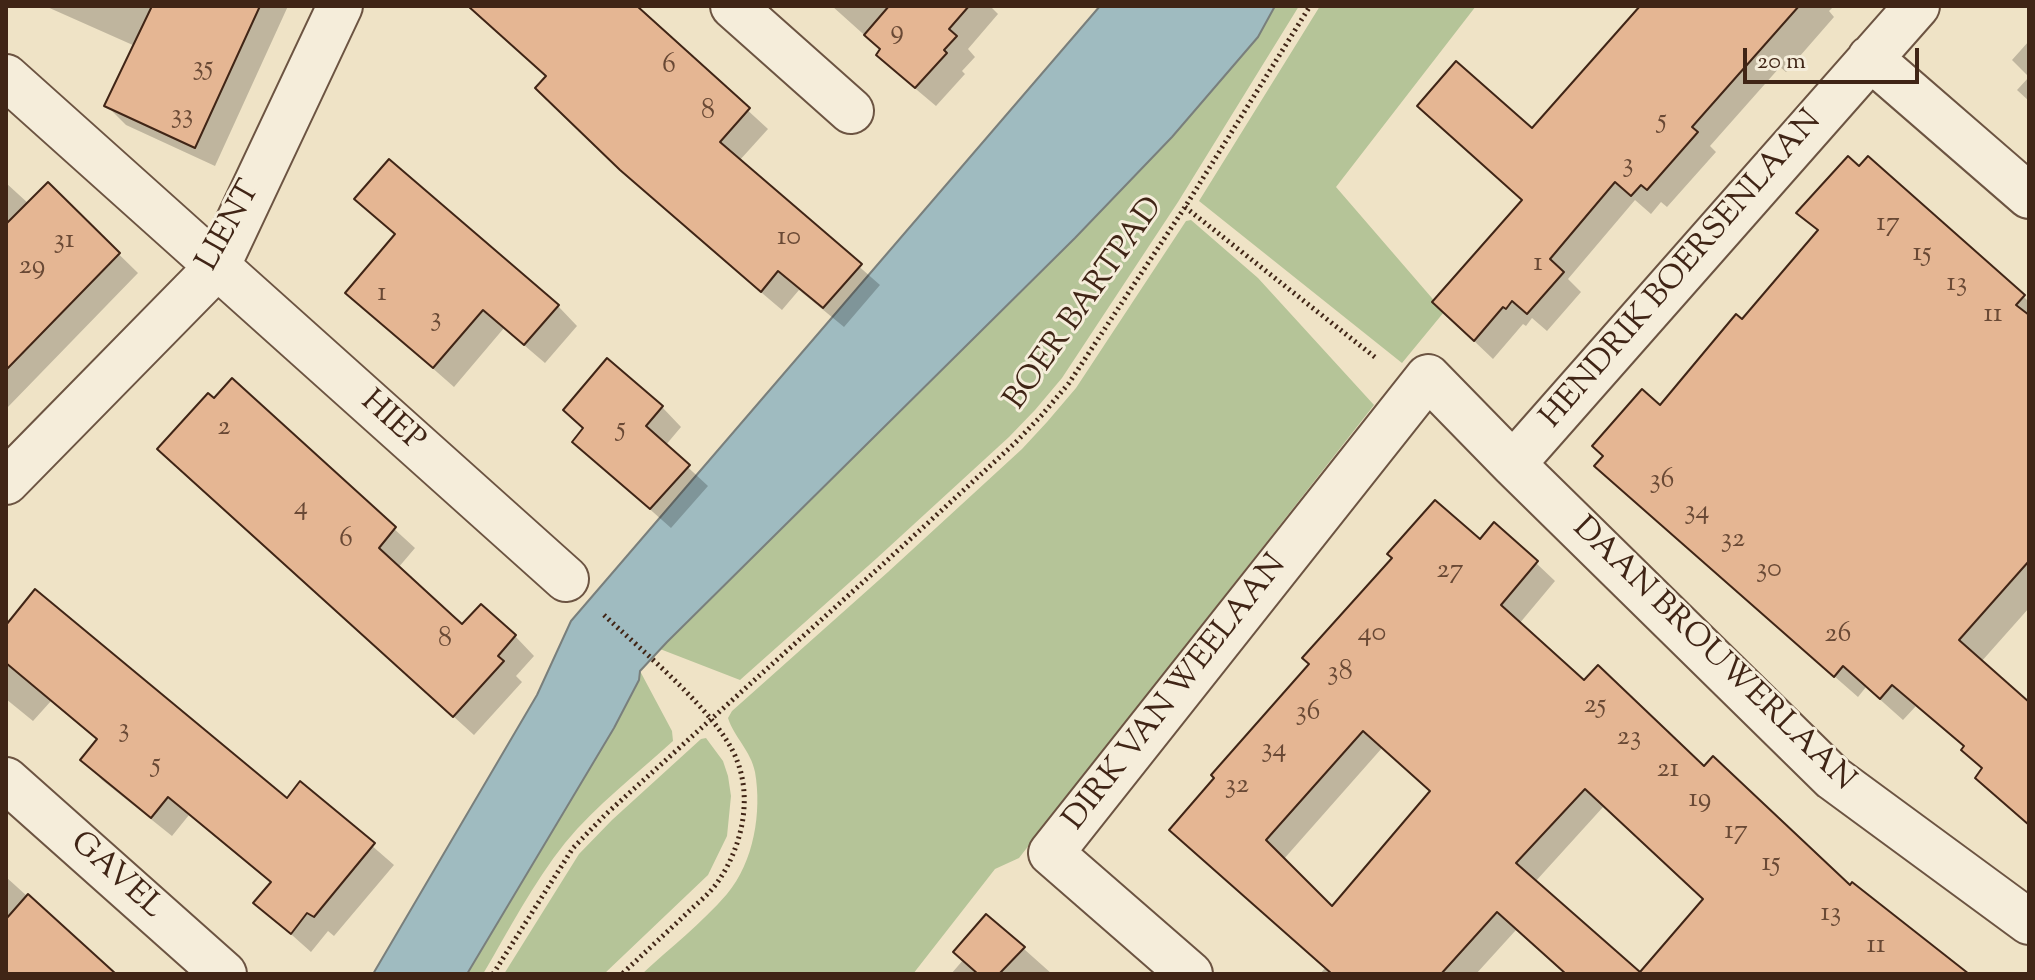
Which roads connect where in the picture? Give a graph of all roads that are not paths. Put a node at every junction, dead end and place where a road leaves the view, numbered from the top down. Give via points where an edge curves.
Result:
1 (340, 6) edge
2 (733, 6) edge
3 (1917, 6) edge
4 (1870, 58) junction
5 (6, 77) edge
6 (851, 111) dead end
7 (2029, 196) edge
8 (217, 267) junction
9 (1417, 390) joint
10 (1513, 464) junction
11 (6, 482) edge
12 (566, 579) road end
13 (6, 780) edge
14 (2029, 922) edge
15 (224, 974) edge
16 (1190, 974) edge

1 - 8 street, LIENT
2 - 6 street
3 - 4 street, HENDRIK BOERSENLAAN
4 - 7 street
4 - 10 street, HENDRIK BOERSENLAAN
5 - 8 street, HIEP
8 - 11 street, LIENT
8 - 12 street, HIEP
9 - 10 street, DAAN BROUWERLAAN via 1428,377
9 - 16 street, DIRK VAN WEELAAN via 1051,853
10 - 14 street, DAAN BROUWERLAAN via 1833,778
13 - 15 street, GAVEL

